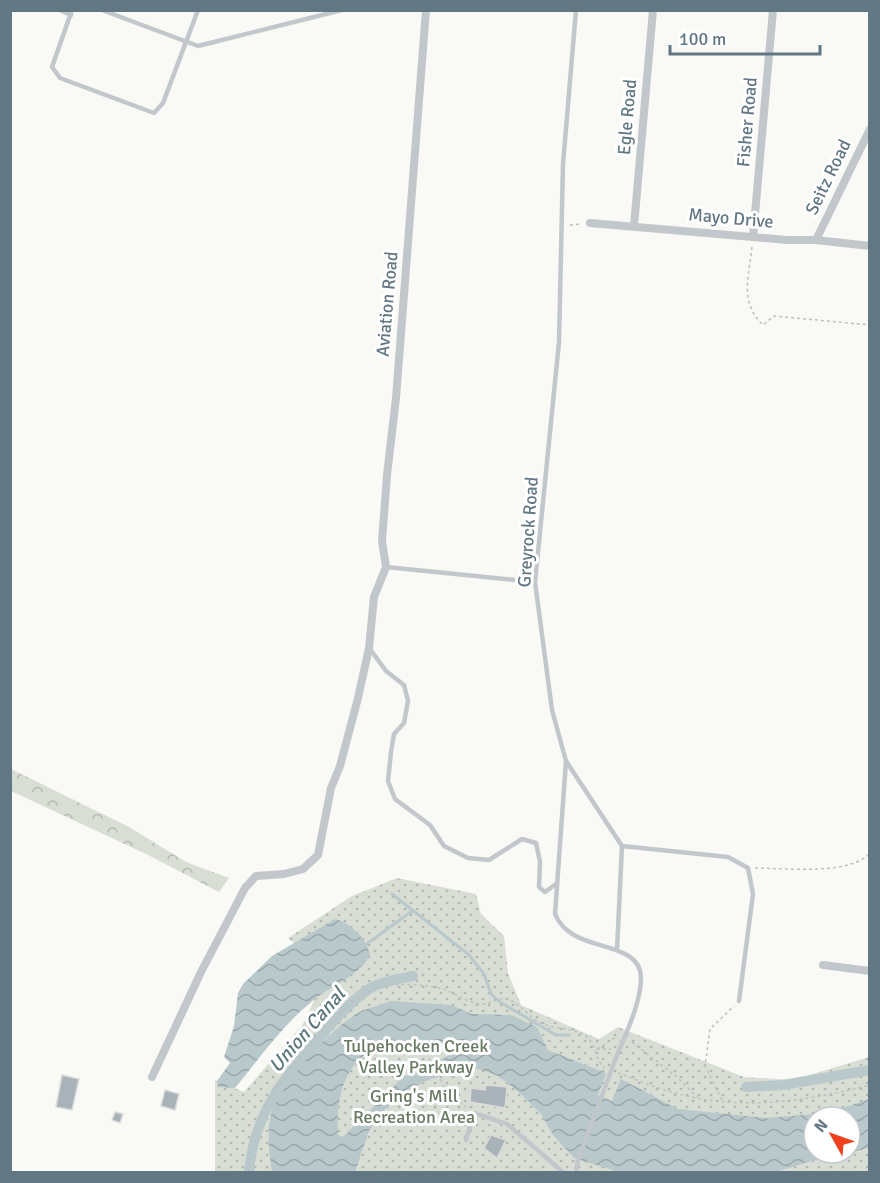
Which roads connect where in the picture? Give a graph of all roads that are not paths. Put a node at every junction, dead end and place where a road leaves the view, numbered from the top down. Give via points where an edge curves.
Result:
1 (60, 10) edge
2 (102, 10) edge
3 (198, 10) edge
4 (342, 10) edge
5 (426, 10) edge
6 (576, 10) edge
7 (653, 10) edge
8 (773, 10) edge
9 (72, 13) edge
10 (186, 41) junction
11 (870, 129) edge
12 (590, 223) road end
13 (634, 226) junction
14 (753, 237) junction
15 (816, 240) junction
16 (870, 246) edge
17 (386, 567) junction
18 (535, 582) junction
19 (369, 648) junction
20 (566, 761) junction
21 (622, 846) junction
22 (556, 884) junction
23 (616, 950) junction
24 (823, 965) dead end
25 (870, 971) edge
26 (739, 1001) road end
27 (152, 1077) dead end
28 (466, 1140) dead end
29 (562, 1173) edge
30 (576, 1173) edge

1 - 9 lane
2 - 10 lane
3 - 10 lane
4 - 10 lane via 198,46
5 - 17 street, Aviation Road via 385,497 382,541
6 - 18 lane, Greyrock Road via 563,164 559,342
7 - 13 street, Egle Road
8 - 14 street, Fisher Road
9 - 10 lane via 52,67 60,78 154,113 163,103
11 - 15 street, Seitz Road
12 - 13 street, Mayo Drive
13 - 14 street, Mayo Drive
14 - 15 street, Mayo Drive
15 - 16 street, Mayo Drive
17 - 18 lane
17 - 19 street, Aviation Road via 374,597
18 - 20 lane, Greyrock Road via 552,710
19 - 22 lane via 375,659 404,685 408,701 404,723 394,734 391,752 388,781 395,799 430,825 444,846 468,858 489,860 522,839 536,843 539,888 545,891
19 - 27 street, Aviation Road via 318,855 303,869 256,876 245,888
20 - 21 lane, Greyrock Road
20 - 22 lane
21 - 23 lane
21 - 26 lane via 728,857 748,868 753,894
22 - 23 lane via 555,914 560,926 571,936
23 - 30 lane, bridge via 638,965 641,977
24 - 25 street
28 - 29 lane via 474,1113 507,1124

